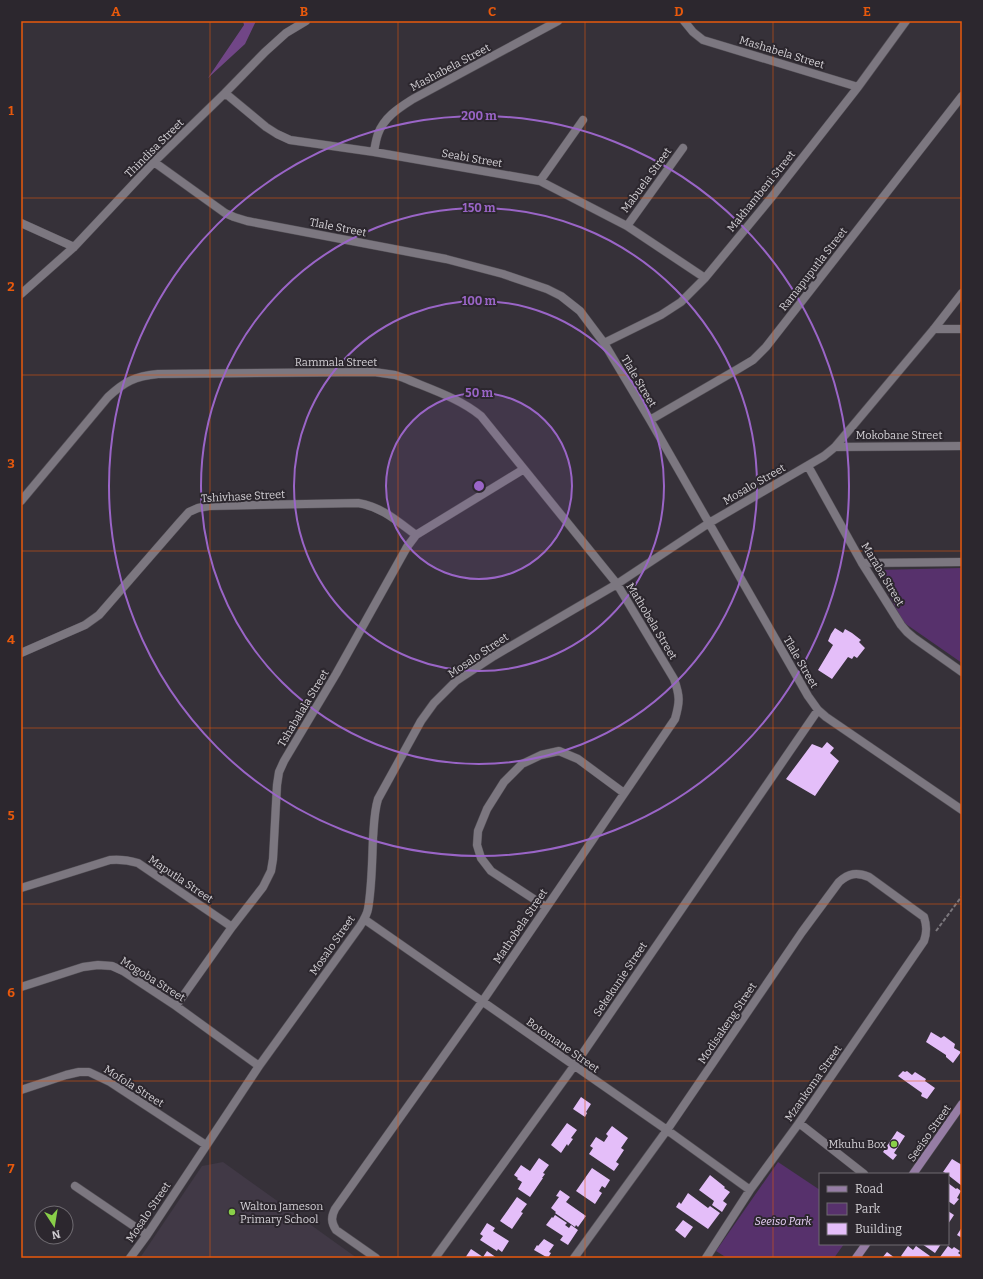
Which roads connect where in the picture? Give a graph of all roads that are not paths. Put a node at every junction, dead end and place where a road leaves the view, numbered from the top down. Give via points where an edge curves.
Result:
1 (306, 21) edge
2 (558, 21) edge
3 (684, 21) edge
4 (906, 21) edge
5 (858, 86) junction
6 (225, 93) junction
7 (962, 96) edge
8 (582, 120) dead end
9 (683, 148) dead end
10 (374, 152) junction
11 (154, 162) junction
12 (540, 181) junction
13 (21, 223) edge
14 (627, 226) junction
15 (74, 247) junction
16 (705, 278) junction
17 (962, 293) edge
18 (21, 294) edge
19 (934, 329) junction
20 (962, 329) edge
21 (604, 343) junction
22 (650, 420) junction
23 (962, 446) edge
24 (835, 447) junction
25 (808, 466) junction
26 (524, 469) junction
27 (21, 501) edge
28 (709, 523) junction
29 (416, 535) junction
30 (962, 562) edge
31 (862, 563) junction
32 (617, 584) junction
33 (21, 653) edge
34 (962, 672) edge
35 (818, 710) junction
36 (624, 793) junction
37 (962, 810) edge
38 (21, 888) edge
39 (546, 908) junction
40 (924, 916) joint
41 (364, 919) junction
42 (232, 927) junction
43 (21, 987) edge
44 (482, 1002) junction
45 (176, 1006) junction
46 (259, 1066) junction
47 (574, 1066) junction
48 (21, 1090) edge
49 (962, 1104) edge
50 (799, 1123) junction
51 (667, 1130) junction
52 (206, 1145) junction
53 (863, 1173) edge
54 (914, 1173) edge
55 (75, 1186) dead end
56 (750, 1190) junction
57 (147, 1235) junction
58 (865, 1245) edge
59 (130, 1258) edge
60 (376, 1258) edge
61 (435, 1258) edge
62 (574, 1258) edge
63 (706, 1258) edge
64 (856, 1258) edge

1 - 6 street, Thindisa Street via 286,33
2 - 10 street, Mashabela Street via 397,109 386,119 378,133
3 - 5 street, Mashabela Street via 703,40
4 - 5 street, Makhambeni Street
5 - 16 street, Makhambeni Street
6 - 10 street, Seabi Street via 266,127 290,140
6 - 11 street, Thindisa Street
7 - 22 street, Ramapuputla Street via 766,347 753,360
8 - 12 street
9 - 14 street, Mabuela Street
10 - 12 street, Seabi Street
11 - 15 street, Thindisa Street
11 - 21 street, Tlale Street via 234,217 446,259 547,288 580,311
12 - 14 street, Seabi Street
13 - 15 street
14 - 16 street, Seabi Street
15 - 18 street, Thindisa Street
16 - 21 street, Makhambeni Street via 681,302
17 - 19 street, Mosalo Street
19 - 20 street
19 - 24 street, Mosalo Street
21 - 22 street, Tlale Street
22 - 28 street, Tlale Street
23 - 24 street, Mokobane Street
24 - 25 street, Mosalo Street
25 - 28 street, Mosalo Street
25 - 31 street, Maraba Street
26 - 27 street, Rammala Street via 473,409 395,375 374,372 151,375 135,378 120,386 108,397
26 - 29 street, Tshabalala Street
26 - 32 street, Rammala Street
28 - 32 street, Mosalo Street
28 - 35 street, Tlale Street
29 - 33 street, Tshivhase Street via 381,510 358,503 198,508 189,512 99,615 85,625
29 - 42 street, Tshabalala Street via 396,565 284,761 277,784 271,871 264,887
30 - 31 street
31 - 34 street, Maraba Street via 907,632
32 - 36 street, Mathobela Street via 674,679 679,693 675,719
32 - 41 street, Mosalo Street via 488,659 456,681 434,703 410,741 375,807 368,910
35 - 37 street, Tlale Street
35 - 47 street, Sekekunie Street
36 - 39 street, Mathobela Street
36 - 39 street via 578,759 559,751 541,755 522,764 504,782 487,809 478,830 477,845 481,858 490,871
38 - 42 street, Maputla Street via 110,860 129,860 138,863
39 - 44 street, Mathobela Street
40 - 50 street, Mzankoma Street via 927,925 924,941
40 - 51 street, Modisakeng Street via 869,877 862,874 845,877 802,932
41 - 44 street, Botomane Street
41 - 46 street, Mosalo Street
42 - 45 street, Tshabalala Street
43 - 45 street, Mogoba Street via 83,967 112,966
44 - 47 street, Botomane Street
44 - 60 street, Mathobela Street via 332,1216 332,1225 336,1230
45 - 46 street, Mogoba Street
46 - 52 street, Mosalo Street
47 - 51 street, Botomane Street
47 - 61 street, Sekekunie Street
48 - 52 street, Mofola Street via 66,1075 89,1072 110,1082
49 - 54 street, Seeiso Street
50 - 53 street
50 - 56 street, Mzankoma Street
51 - 56 street, Botomane Street
51 - 62 street, Modisakeng Street
52 - 57 street, Mosalo Street
55 - 57 street
56 - 63 street, Mzankoma Street
57 - 59 street, Mosalo Street
58 - 64 street

